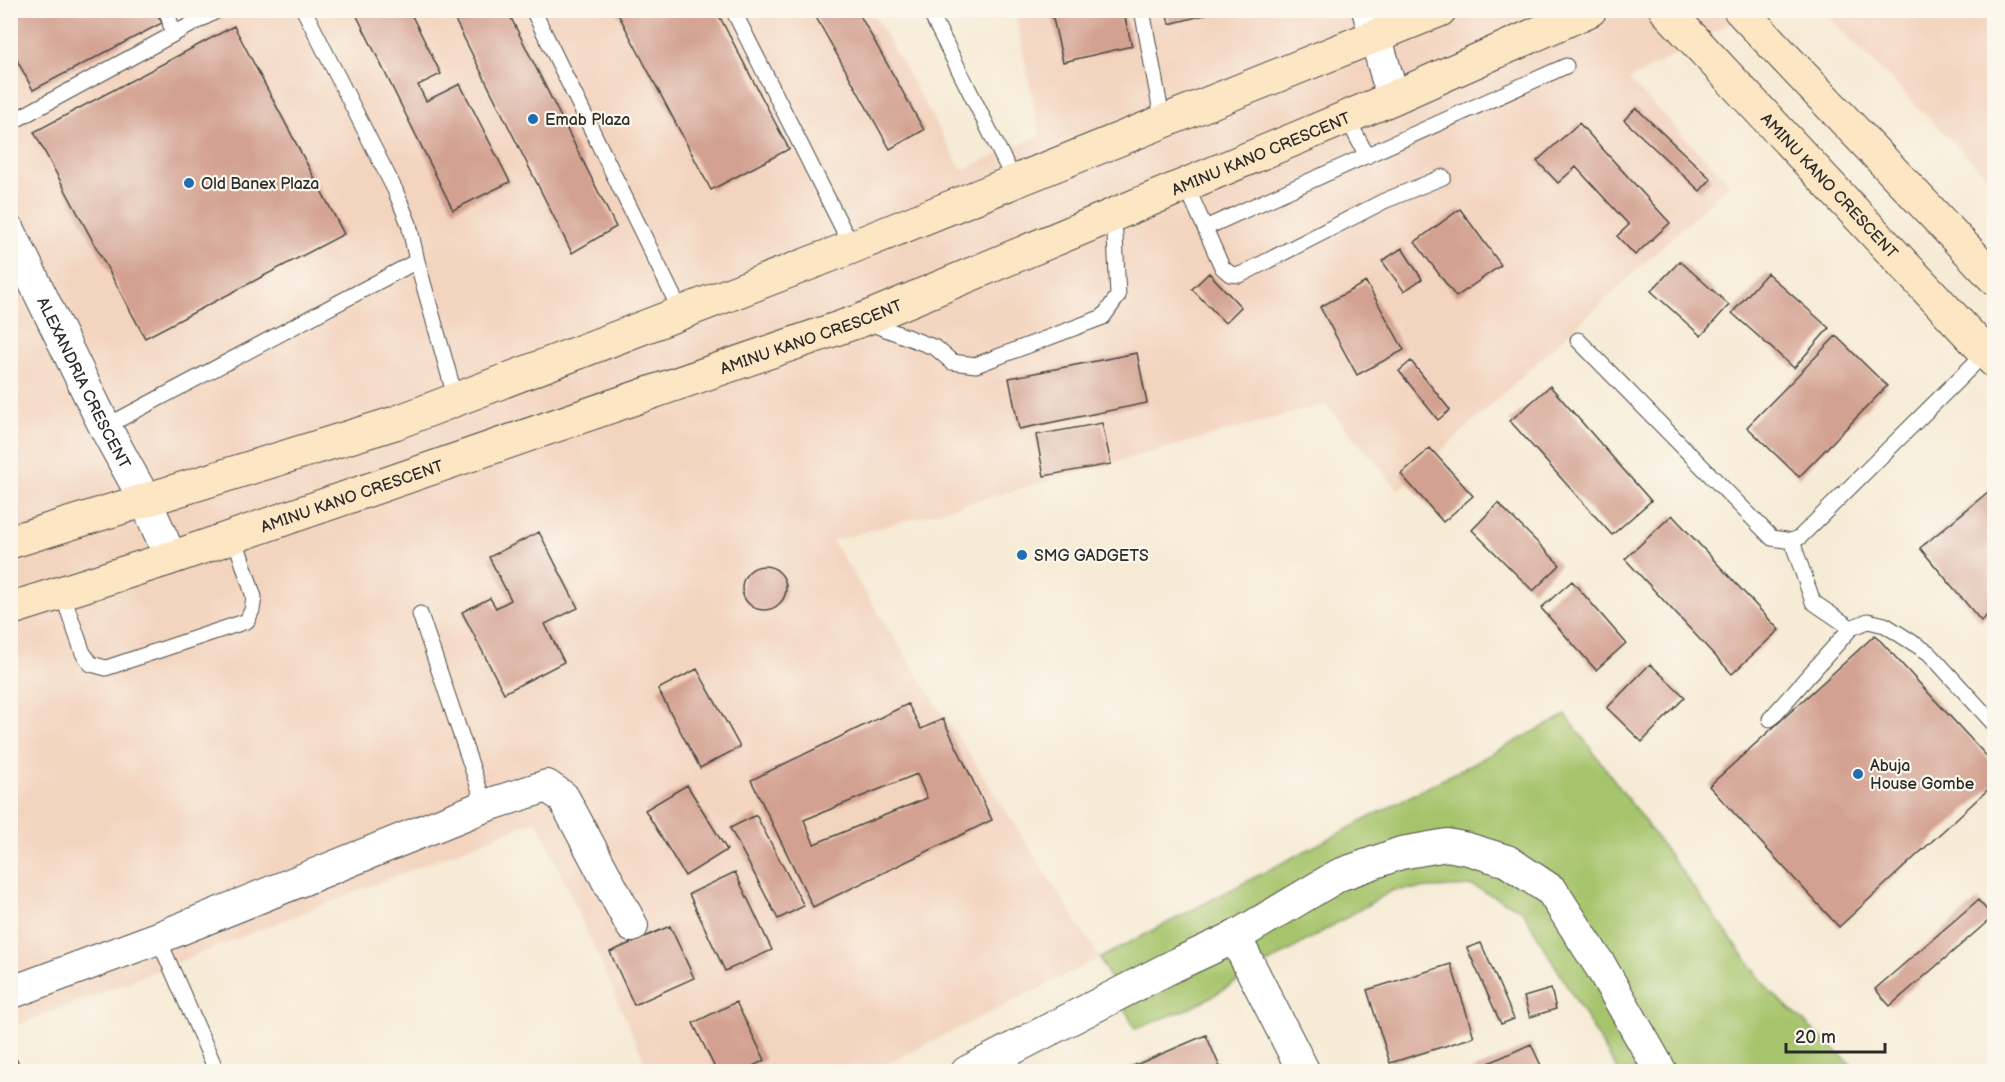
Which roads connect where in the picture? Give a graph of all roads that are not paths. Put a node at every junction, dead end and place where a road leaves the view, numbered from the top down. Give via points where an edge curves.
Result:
1 (167, 10) edge
2 (218, 10) edge
3 (304, 10) edge
4 (533, 10) edge
5 (733, 10) edge
6 (929, 10) edge
7 (1142, 10) edge
8 (1440, 10) edge
9 (1590, 10) edge
10 (1666, 10) edge
11 (1740, 10) edge
12 (1371, 24) edge
13 (173, 34) junction
14 (1566, 66) dead end
15 (1393, 98) junction
16 (1347, 118) junction
17 (10, 123) edge
18 (1163, 123) junction
19 (1367, 156) junction
20 (1443, 177) dead end
21 (1015, 182) junction
22 (1186, 185) junction
23 (1114, 216) junction
24 (1205, 228) junction
25 (10, 231) edge
26 (852, 247) junction
27 (417, 261) junction
28 (1995, 278) edge
29 (682, 314) junction
30 (862, 320) junction
31 (1578, 340) dead end
32 (1990, 356) edge
33 (456, 400) junction
34 (105, 427) junction
35 (145, 500) junction
36 (234, 536) junction
37 (1792, 541) junction
38 (10, 542) edge
39 (171, 558) junction
40 (62, 593) junction
41 (10, 609) edge
42 (420, 614) dead end
43 (1851, 628) junction
44 (1770, 719) dead end
45 (1995, 724) edge
46 (485, 806) junction
47 (632, 926) dead end
48 (1235, 937) junction
49 (158, 938) junction
50 (10, 993) edge
51 (217, 1071) edge
52 (967, 1071) edge
53 (1304, 1071) edge
54 (1661, 1071) edge

1 - 13 lane
2 - 13 lane
3 - 27 lane via 395,190
4 - 29 lane
5 - 26 lane
6 - 21 lane
7 - 18 lane
8 - 12 main road
9 - 15 main road, AMINU KANO CRESCENT
10 - 32 main road, AMINU KANO CRESCENT
11 - 28 main road
12 - 15 street
12 - 18 main road
13 - 17 lane
14 - 19 lane
15 - 16 main road, AMINU KANO CRESCENT
16 - 19 lane
16 - 22 main road, AMINU KANO CRESCENT
18 - 21 main road
19 - 24 lane
20 - 24 lane via 1384,201 1240,275 1230,274 1222,267
21 - 26 main road
22 - 23 main road, AMINU KANO CRESCENT
22 - 24 lane
23 - 30 main road, AMINU KANO CRESCENT
23 - 30 lane via 1118,296 1103,317 976,365 952,362 936,348
25 - 34 street, ALEXANDRIA CRESCENT
26 - 29 main road
27 - 33 lane
27 - 34 lane
29 - 33 main road
30 - 36 main road, AMINU KANO CRESCENT
31 - 37 lane via 1772,538
32 - 37 lane
33 - 35 main road via 395,423
34 - 35 street, ALEXANDRIA CRESCENT
35 - 38 main road
35 - 39 street, ALEXANDRIA CRESCENT
36 - 39 main road, AMINU KANO CRESCENT
36 - 40 lane via 254,597 247,621 106,668 91,664 83,653
37 - 43 lane via 1813,602
39 - 40 main road, AMINU KANO CRESCENT
40 - 41 main road, AMINU KANO CRESCENT
42 - 46 lane
43 - 44 lane
43 - 45 lane via 1868,621 1885,625 1929,653
46 - 47 street via 547,786 563,797
46 - 49 street
48 - 52 street
48 - 53 street
48 - 54 street via 1339,875 1401,853 1447,845 1507,861 1552,891
49 - 50 street
49 - 51 lane

